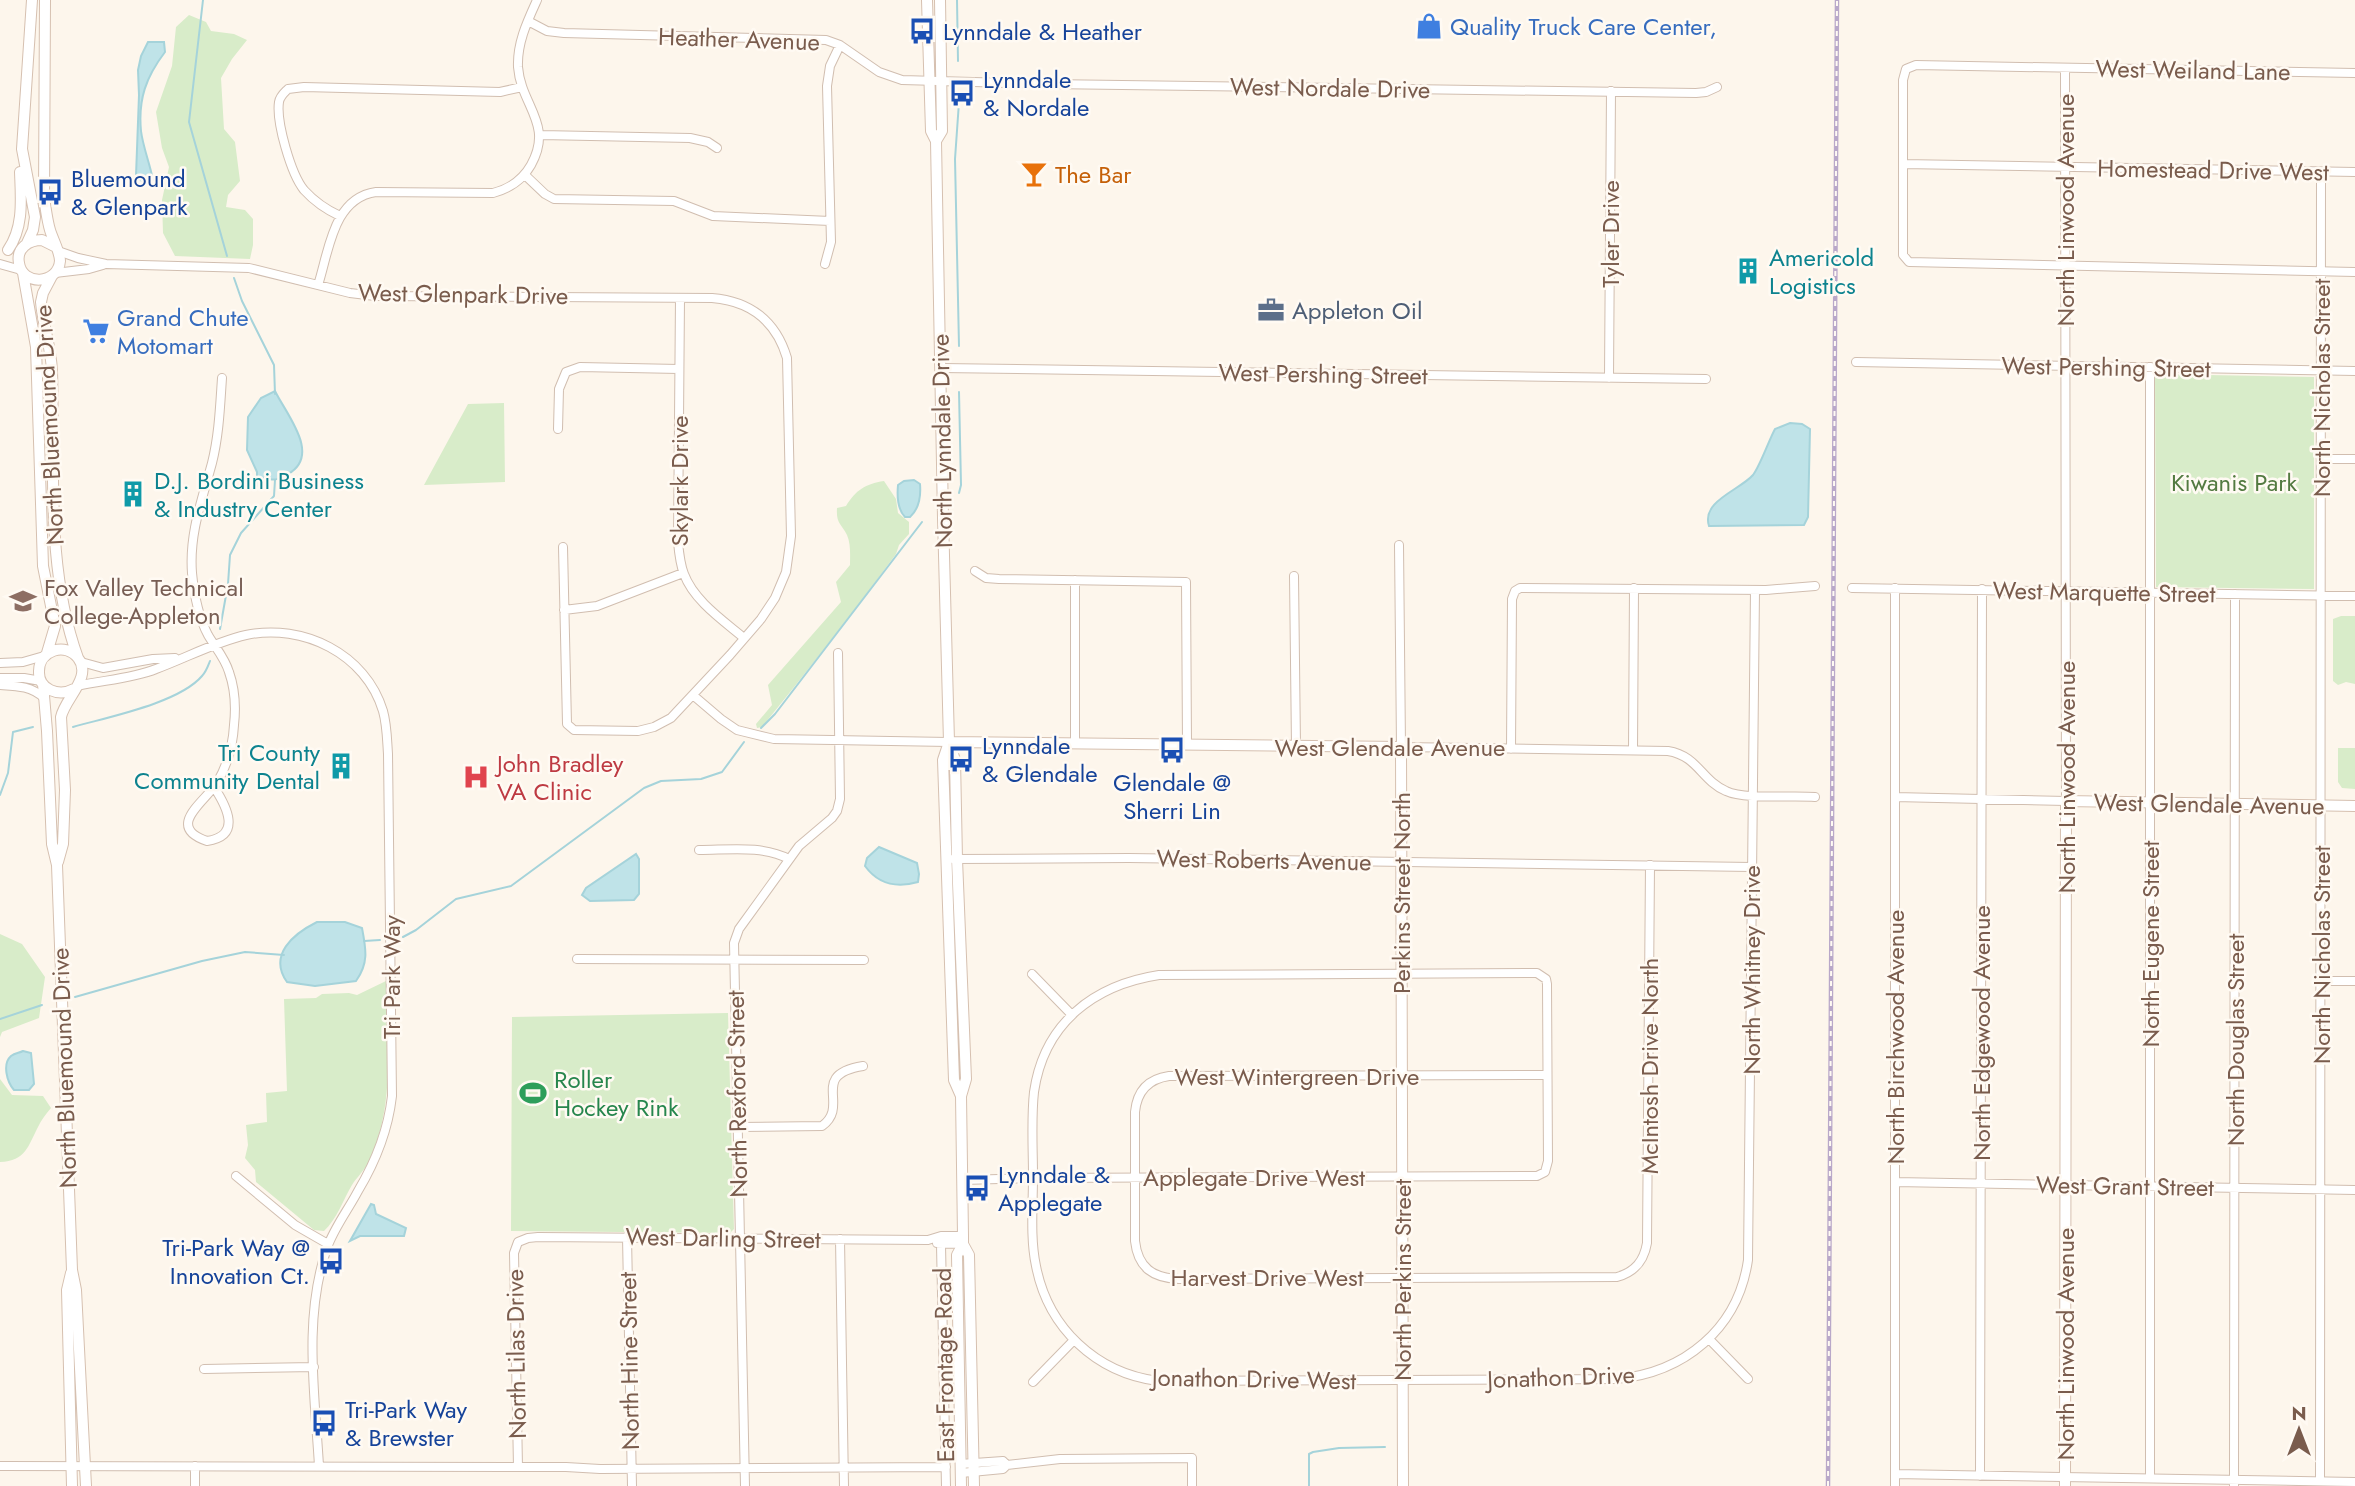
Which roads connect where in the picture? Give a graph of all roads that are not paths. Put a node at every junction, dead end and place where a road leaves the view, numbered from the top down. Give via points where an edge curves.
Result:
1 (32, 0) edge
2 (45, 0) edge
3 (537, 0) edge
4 (927, 0) edge
5 (947, 0) edge
6 (940, 6) edge
7 (528, 21) junction
8 (839, 45) junction
9 (2065, 68) junction
10 (2355, 73) edge
11 (929, 80) junction
12 (943, 81) junction
13 (522, 87) junction
14 (1717, 87) dead end
15 (1612, 91) junction
16 (541, 135) junction
17 (936, 141) junction
18 (717, 148) dead end
19 (22, 149) junction
20 (1903, 164) junction
21 (2065, 167) junction
22 (2321, 172) junction
23 (2355, 172) edge
24 (525, 174) junction
25 (340, 216) junction
26 (830, 220) junction
27 (25, 245) junction
28 (57, 249) junction
29 (4, 251) edge
30 (0, 264) edge
31 (106, 264) junction
32 (825, 264) dead end
33 (2065, 267) junction
34 (2321, 271) junction
35 (22, 272) junction
36 (2355, 272) edge
37 (54, 275) junction
38 (318, 285) junction
39 (680, 298) junction
40 (1856, 362) dead end
41 (2066, 365) junction
42 (941, 368) junction
43 (2150, 368) junction
44 (679, 369) junction
45 (2322, 371) junction
46 (2355, 371) edge
47 (222, 378) dead end
48 (1609, 378) junction
49 (1706, 379) dead end
50 (558, 429) dead end
51 (2322, 459) junction
52 (2355, 460) edge
53 (1399, 545) dead end
54 (563, 547) dead end
55 (975, 571) dead end
56 (683, 573) junction
57 (1294, 576) dead end
58 (1075, 580) junction
59 (1815, 586) dead end
60 (1634, 588) junction
61 (1852, 588) dead end
62 (1895, 588) junction
63 (1982, 589) junction
64 (1755, 590) junction
65 (2065, 591) junction
66 (2150, 593) junction
67 (2235, 594) junction
68 (2321, 596) junction
69 (2355, 596) edge
70 (564, 610) junction
71 (744, 638) junction
72 (215, 645) junction
73 (838, 653) dead end
74 (46, 655) junction
75 (181, 657) junction
76 (79, 660) junction
77 (0, 663) edge
78 (0, 678) edge
79 (42, 682) junction
80 (0, 685) edge
81 (75, 687) junction
82 (694, 696) junction
83 (44, 698) junction
84 (840, 741) junction
85 (949, 742) junction
86 (1075, 743) junction
87 (1187, 745) junction
88 (1296, 747) junction
89 (1401, 747) junction
90 (1511, 748) junction
91 (1633, 750) junction
92 (215, 787) junction
93 (1753, 795) junction
94 (1815, 797) dead end
95 (1895, 797) junction
96 (1981, 799) junction
97 (2066, 801) junction
98 (2150, 803) junction
99 (2235, 804) junction
100 (2320, 806) junction
101 (2355, 806) edge
102 (699, 850) dead end
103 (789, 859) junction
104 (951, 859) junction
105 (1400, 862) junction
106 (57, 865) junction
107 (1650, 865) junction
108 (1752, 867) junction
109 (577, 959) dead end
110 (734, 960) junction
111 (864, 960) dead end
112 (1402, 973) junction
113 (1032, 974) dead end
114 (2321, 981) junction
115 (2355, 981) edge
116 (1071, 1014) junction
117 (863, 1066) dead end
118 (1401, 1074) junction
119 (1546, 1075) junction
120 (737, 1127) junction
121 (236, 1176) dead end
122 (1402, 1177) junction
123 (1033, 1178) junction
124 (1135, 1178) junction
125 (962, 1180) junction
126 (1895, 1182) junction
127 (1980, 1183) junction
128 (2065, 1184) junction
129 (2150, 1186) junction
130 (2235, 1188) junction
131 (2321, 1189) junction
132 (2355, 1190) edge
133 (627, 1237) junction
134 (740, 1238) junction
135 (839, 1239) junction
136 (928, 1240) junction
137 (963, 1240) junction
138 (518, 1242) joint
139 (328, 1244) junction
140 (941, 1245) junction
141 (1639, 1265) joint
142 (1146, 1269) joint
143 (72, 1270) junction
144 (1403, 1278) junction
145 (1709, 1339) junction
146 (1073, 1341) junction
147 (314, 1367) junction
148 (204, 1369) dead end
149 (1748, 1379) dead end
150 (1403, 1380) junction
151 (1032, 1382) dead end
152 (0, 1466) edge
153 (72, 1466) junction
154 (85, 1466) junction
155 (195, 1466) junction
156 (318, 1466) junction
157 (518, 1467) junction
158 (745, 1467) junction
159 (843, 1467) junction
160 (946, 1467) junction
161 (974, 1467) junction
162 (632, 1468) junction
163 (960, 1468) junction
164 (1895, 1474) junction
165 (1980, 1476) junction
166 (2150, 1478) junction
167 (2065, 1481) edge
168 (2355, 1482) edge
169 (2234, 1483) edge
170 (2320, 1484) edge
171 (72, 1486) edge
172 (86, 1486) edge
173 (195, 1486) edge
174 (632, 1486) edge
175 (745, 1486) edge
176 (844, 1486) edge
177 (946, 1486) edge
178 (961, 1486) edge
179 (974, 1486) edge
180 (1192, 1486) edge
181 (1403, 1486) edge
182 (1895, 1486) edge

1 - 19 main road
2 - 28 main road via 44,198
3 - 7 street
4 - 11 main road, North Lynndale Drive
5 - 6 main road
6 - 12 main road, North Lynndale Drive
7 - 8 street, Heather Avenue via 564,33 807,39
7 - 13 street via 518,58
8 - 11 street, Heather Avenue via 889,76
8 - 26 street via 827,76
9 - 10 street, West Weiland Lane
9 - 20 street, West Weiland Lane via 1916,65 1906,69
9 - 21 street, North Linwood Avenue
11 - 12 street, Heather Avenue
11 - 17 main road, North Lynndale Drive via 931,131
12 - 15 street, West Nordale Drive
12 - 17 main road, North Lynndale Drive via 942,131
13 - 16 street
13 - 25 street via 500,92 288,89 279,108 293,174 310,196
14 - 15 street, West Nordale Drive via 1696,93
15 - 48 street, Tyler Drive
16 - 18 street via 690,138
16 - 24 street
17 - 42 main road, North Lynndale Drive
19 - 27 main road via 35,217
19 - 29 main road via 19,222 14,240
20 - 21 street, Homestead Drive West
20 - 33 street via 1906,260 1916,264
21 - 22 street, Homestead Drive West
21 - 33 street, North Linwood Avenue
22 - 23 street, Homestead Drive West
22 - 34 street, North Nicholas Street
24 - 25 street via 493,193 369,193
24 - 26 street via 554,199 674,201 713,216
25 - 38 street
26 - 32 street
27 - 28 main road via 42,240
27 - 29 street
27 - 35 main road via 19,258
28 - 31 street, West Glenpark Drive
28 - 37 main road via 60,262
30 - 35 street
31 - 37 street, West Glenpark Drive
31 - 38 street, West Glenpark Drive via 249,268
33 - 34 street
33 - 41 street, North Linwood Avenue
34 - 36 street
34 - 45 street, North Nicholas Street
35 - 37 main road via 37,281
35 - 74 main road, North Bluemound Drive via 36,347 43,566 55,621
37 - 76 main road, North Bluemound Drive via 41,302 51,367 55,549 62,600
38 - 39 street, West Glenpark Drive via 383,296
39 - 44 street, Skylark Drive
39 - 71 street, West Glenpark Drive via 723,299 752,309 767,321 785,351 789,560 775,598
40 - 41 street, West Pershing Street
41 - 43 street, West Pershing Street
41 - 65 street, North Linwood Avenue
42 - 48 street, West Pershing Street
42 - 85 main road, North Lynndale Drive
43 - 45 street, West Pershing Street
43 - 66 street, North Eugene Street
44 - 50 street via 566,372 560,382
44 - 56 street, Skylark Drive via 678,542
45 - 46 street, West Pershing Street
45 - 51 street, North Nicholas Street
47 - 72 street via 218,436 195,525 192,560 198,608
48 - 49 street, West Pershing Street
51 - 52 street
51 - 68 street, North Nicholas Street
53 - 89 street, Perkins Street North
54 - 70 street
55 - 58 street via 986,578
56 - 70 street via 597,606
56 - 71 street, Skylark Drive via 696,594
57 - 88 street
58 - 86 street
58 - 87 street via 1186,582
59 - 64 street
60 - 64 street
60 - 90 street via 1527,587 1515,591
60 - 91 street
61 - 62 street, West Marquette Street
62 - 63 street, West Marquette Street
62 - 95 street, North Birchwood Avenue
63 - 65 street, West Marquette Street
63 - 96 street, North Edgewood Avenue
64 - 93 street, North Whitney Drive
65 - 66 street, West Marquette Street
65 - 97 street, North Linwood Avenue
66 - 67 street, West Marquette Street
66 - 98 street, North Eugene Street
67 - 68 street, West Marquette Street
67 - 99 street, North Douglas Street
68 - 69 street, West Marquette Street
68 - 100 street, North Nicholas Street
70 - 82 street, West Glenpark Drive via 568,727 579,731 645,729 671,718
71 - 82 street, West Glenpark Drive
72 - 75 street, Tri Park Way
72 - 92 street via 229,672 235,709 228,758
72 - 139 street, Tri Park Way via 267,633 321,642 365,676 384,718 392,1096 377,1154
73 - 84 street, North Rexford Street
74 - 76 main road via 64,649
74 - 77 street
74 - 79 main road via 39,668
75 - 76 street, Tri Park Way via 103,668
75 - 81 street, Tri Park Way via 155,670
76 - 81 main road via 82,674
78 - 79 street
79 - 81 main road via 57,693
79 - 83 main road, North Bluemound Drive
80 - 83 street via 37,691
81 - 106 main road, North Bluemound Drive via 61,717 65,790 63,844
82 - 84 street via 748,734
83 - 106 main road, North Bluemound Drive
84 - 85 street
84 - 103 street, North Rexford Street via 837,811
85 - 86 main road, West Glendale Avenue
85 - 104 main road, North Lynndale Drive via 955,760
86 - 87 main road, West Glendale Avenue
87 - 88 main road, West Glendale Avenue
88 - 89 main road, West Glendale Avenue
89 - 90 street, West Glendale Avenue
89 - 105 main road, Perkins Street North
90 - 91 street, West Glendale Avenue
91 - 93 street, West Glendale Avenue via 1682,754 1719,788
92 - 92 street via 189,820 193,834 207,841 222,837 228,829 225,807
93 - 94 street, West Glendale Avenue
93 - 108 street, North Whitney Drive
95 - 96 street, West Glendale Avenue
95 - 126 street, North Birchwood Avenue
96 - 97 street, West Glendale Avenue
96 - 127 street, North Edgewood Avenue
97 - 98 main road, West Glendale Avenue
97 - 128 main road, North Linwood Avenue
98 - 99 main road, West Glendale Avenue
98 - 129 street, North Eugene Street
99 - 100 main road, West Glendale Avenue
99 - 130 street, North Douglas Street
100 - 101 main road, West Glendale Avenue
100 - 114 street, North Nicholas Street
102 - 103 street via 765,850
103 - 110 street, North Rexford Street via 739,929
104 - 105 street, West Roberts Avenue
104 - 125 main road, North Lynndale Drive via 966,1079 961,1096
105 - 107 street, West Roberts Avenue
105 - 112 main road, Perkins Street North
106 - 143 main road, North Bluemound Drive
107 - 108 street, West Roberts Avenue
107 - 141 street, McIntosh Drive North via 1647,1243
108 - 145 street, North Whitney Drive via 1748,1260 1734,1305
109 - 110 street
110 - 111 street
110 - 120 street, North Rexford Street
112 - 116 street, Jonathon Drive West via 1148,976 1102,991
112 - 118 main road, Perkins Street North
112 - 119 street, Jonathon Drive West via 1542,975 1547,984
113 - 116 street
114 - 115 street
114 - 131 street, North Nicholas Street
116 - 123 street, Jonathon Drive West via 1050,1044 1037,1076
117 - 120 street via 837,1075 832,1114 822,1126
118 - 119 street, West Wintergreen Drive
118 - 122 main road, North Perkins Street
118 - 124 street, West Wintergreen Drive via 1159,1077 1144,1088 1136,1103
119 - 122 street, Applegate Drive West via 1545,1172 1537,1176
120 - 134 street, North Rexford Street
121 - 139 street via 295,1225
122 - 124 street, Applegate Drive West
122 - 144 main road, North Perkins Street
123 - 124 street, Applegate Drive West
123 - 125 street, Applegate Drive West
123 - 146 street, Jonathon Drive West via 1038,1277 1052,1312
124 - 142 street, West Wintergreen Drive via 1135,1241
125 - 137 main road, North Lynndale Drive
126 - 127 street, West Grant Street
126 - 164 street, North Birchwood Avenue
127 - 128 street, West Grant Street
127 - 165 street, North Edgewood Avenue
128 - 129 street, West Grant Street
128 - 167 main road, North Linwood Avenue
129 - 130 street, West Grant Street
129 - 166 street, North Eugene Street
130 - 131 street, West Grant Street
130 - 169 street, North Douglas Street
131 - 132 street, West Grant Street
131 - 170 street, North Nicholas Street
133 - 134 street, West Darling Street
133 - 138 street, West Darling Street via 538,1237
133 - 162 street, North Hine Street
134 - 135 street, West Darling Street
134 - 158 street, North Rexford Street
135 - 136 street, West Darling Street
135 - 159 street
136 - 137 street, West Darling Street via 941,1236
136 - 140 street, West Darling Street
137 - 140 street, West Darling Street
137 - 161 main road, North Lynndale Drive via 969,1255
137 - 163 main road, North Lynndale Drive via 957,1255
138 - 157 street, North Lilas Drive via 514,1253
139 - 147 street, Tri Park Way via 314,1304
140 - 160 street, East Frontage Road
141 - 144 street, Harvest Drive West via 1617,1277
142 - 144 street, Harvest Drive West via 1168,1279
143 - 153 main road, North Bluemound Drive via 66,1290
143 - 154 main road, North Bluemound Drive
144 - 150 main road, North Perkins Street
145 - 149 street
145 - 150 street, Jonathon Drive via 1680,1361 1628,1378
146 - 150 street, Jonathon Drive West via 1112,1368 1158,1381
146 - 151 street
147 - 148 street
147 - 156 street, Tri Park Way
150 - 181 main road, North Perkins Street
152 - 153 street
153 - 154 street
153 - 171 main road, North Bluemound Drive
154 - 155 street
154 - 172 main road, North Bluemound Drive
155 - 156 street
155 - 173 street
156 - 157 street
157 - 162 street
158 - 159 street
158 - 162 street
158 - 175 street, North Rexford Street
159 - 160 street
159 - 176 street
160 - 177 street, East Frontage Road
161 - 163 street
161 - 179 main road, North Lynndale Drive
161 - 180 street via 1003,1461 1007,1465 1060,1459 1192,1458
162 - 174 street, North Hine Street
163 - 178 main road, North Lynndale Drive
164 - 165 street
164 - 182 street, North Birchwood Avenue
165 - 167 street
166 - 167 street
166 - 169 street
168 - 170 street
169 - 170 street

